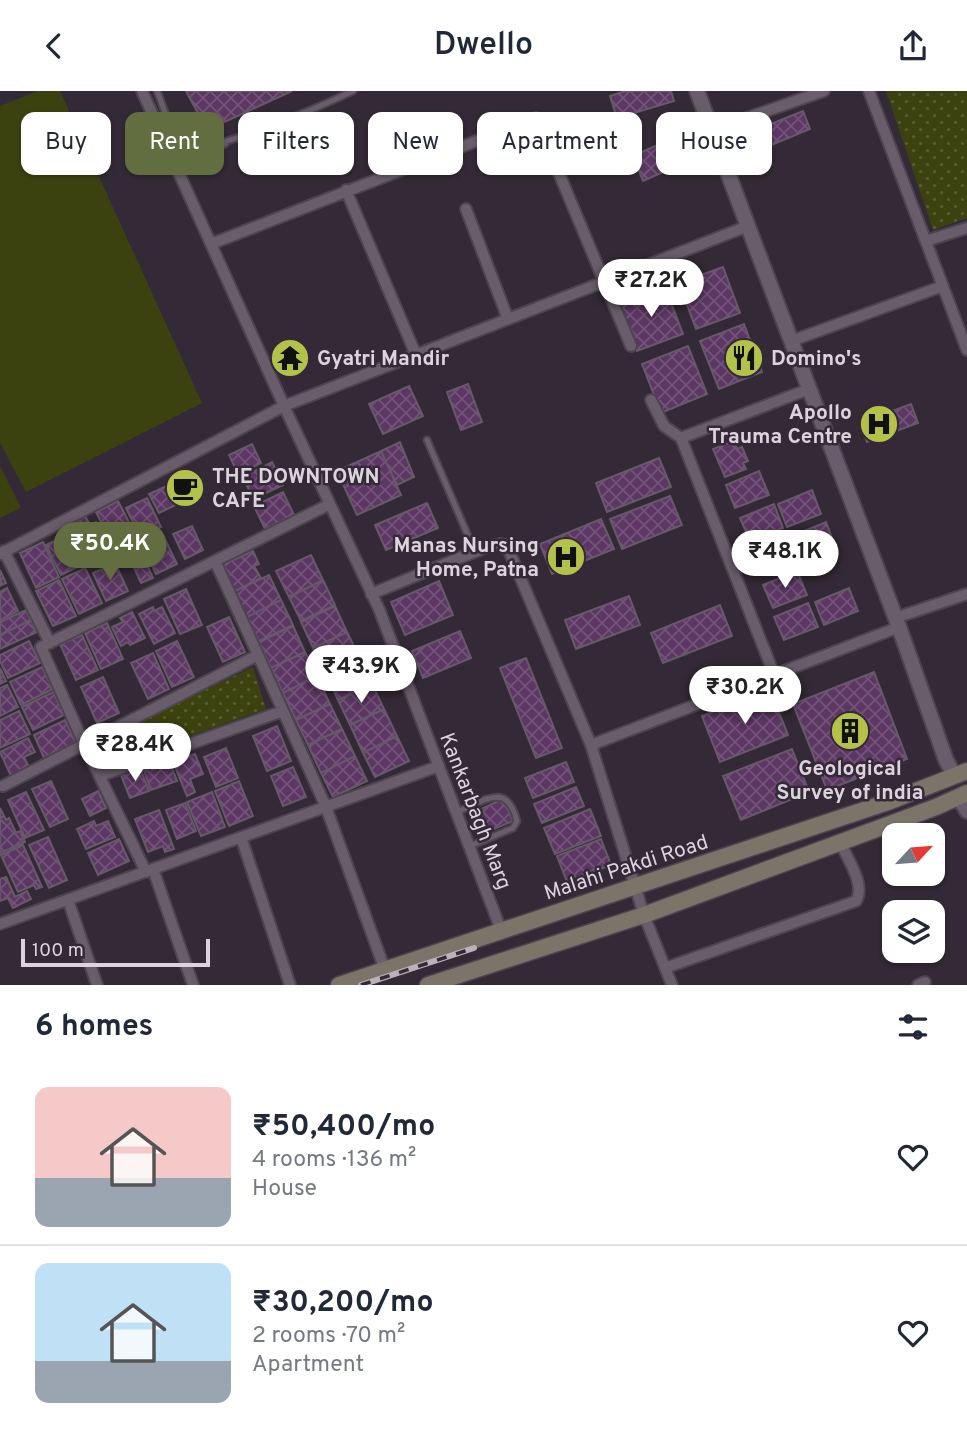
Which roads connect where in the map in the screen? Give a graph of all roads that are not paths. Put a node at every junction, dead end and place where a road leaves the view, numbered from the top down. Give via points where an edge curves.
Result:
1 (142, 91) edge
2 (157, 91) edge
3 (353, 91) edge
4 (698, 91) edge
5 (824, 91) edge
6 (869, 91) edge
7 (152, 112) edge
8 (706, 112) edge
9 (764, 112) edge
10 (231, 141) junction
11 (224, 144) edge
12 (180, 175) edge
13 (729, 175) edge
14 (346, 190) junction
15 (466, 209) dead end
16 (748, 226) junction
17 (967, 228) edge
18 (926, 241) junction
19 (211, 244) junction
20 (606, 281) junction
21 (943, 286) junction
22 (508, 319) junction
23 (791, 341) junction
24 (631, 345) dead end
25 (967, 350) edge
26 (416, 355) junction
27 (809, 389) junction
28 (651, 400) dead end
29 (284, 406) junction
30 (681, 438) junction
31 (427, 440) dead end
32 (330, 504) junction
33 (2, 552) edge
34 (475, 552) junction
35 (215, 561) junction
36 (371, 594) junction
37 (967, 594) edge
38 (897, 622) junction
39 (50, 643) junction
40 (258, 655) junction
41 (774, 674) junction
42 (283, 711) junction
43 (84, 744) junction
44 (591, 745) junction
45 (439, 766) junction
46 (963, 771) edge
47 (100, 776) junction
48 (1, 784) edge
49 (964, 800) edge
50 (326, 807) junction
51 (457, 812) junction
52 (241, 837) junction
53 (840, 842) junction
54 (469, 846) junction
55 (149, 871) junction
56 (636, 886) junction
57 (68, 899) junction
58 (644, 915) junction
59 (0, 924) edge
60 (501, 930) junction
61 (665, 968) junction
62 (385, 970) junction
63 (446, 982) edge
64 (97, 985) edge
65 (193, 985) edge
66 (290, 985) edge
67 (339, 985) edge
68 (428, 985) edge
69 (672, 985) edge

1 - 7 street, Kankarbagh Marg
2 - 10 lane via 184,143 197,148
3 - 10 lane
4 - 8 street
5 - 9 street
6 - 18 street
10 - 11 lane
12 - 19 street, Kankarbagh Marg
13 - 16 street
14 - 19 street
14 - 20 street via 536,118
14 - 26 street
15 - 22 street
16 - 20 street
16 - 23 street
17 - 18 street
18 - 21 street
19 - 29 street, Kankarbagh Marg
20 - 22 street
20 - 24 street
21 - 23 street
21 - 25 street
22 - 26 street
23 - 27 street
26 - 29 street
27 - 30 street
27 - 38 street
28 - 30 street via 664,426
29 - 32 street, Kankarbagh Marg
29 - 33 street
30 - 41 street
31 - 34 lane
32 - 35 street
32 - 36 street, Kankarbagh Marg
33 - 39 street
34 - 36 street
34 - 44 street via 497,544 507,547
35 - 39 street
35 - 40 street
36 - 45 street, Kankarbagh Marg
37 - 38 street
38 - 41 street
38 - 46 street via 946,761
39 - 43 street via 41,647
40 - 42 street
40 - 43 street
41 - 44 street
42 - 47 street
42 - 50 street
43 - 47 street
43 - 48 street
44 - 56 street
45 - 50 street
45 - 51 street, Kankarbagh Marg
46 - 56 main road, Malahi Pakdi Road
47 - 55 street
49 - 53 main road
50 - 52 street
50 - 62 street
51 - 54 street, Kankarbagh Marg
51 - 54 lane via 499,796 513,809 517,821 513,828
52 - 55 street
52 - 66 street
53 - 58 main road
53 - 61 street via 859,885 856,901
54 - 60 street, Kankarbagh Marg
55 - 57 street
55 - 65 street
56 - 58 street
56 - 60 main road, Malahi Pakdi Road
57 - 59 street
57 - 64 street
58 - 61 street
58 - 63 main road
60 - 62 main road, Malahi Pakdi Road
61 - 69 street
62 - 67 main road, Malahi Pakdi Road
63 - 68 main road

